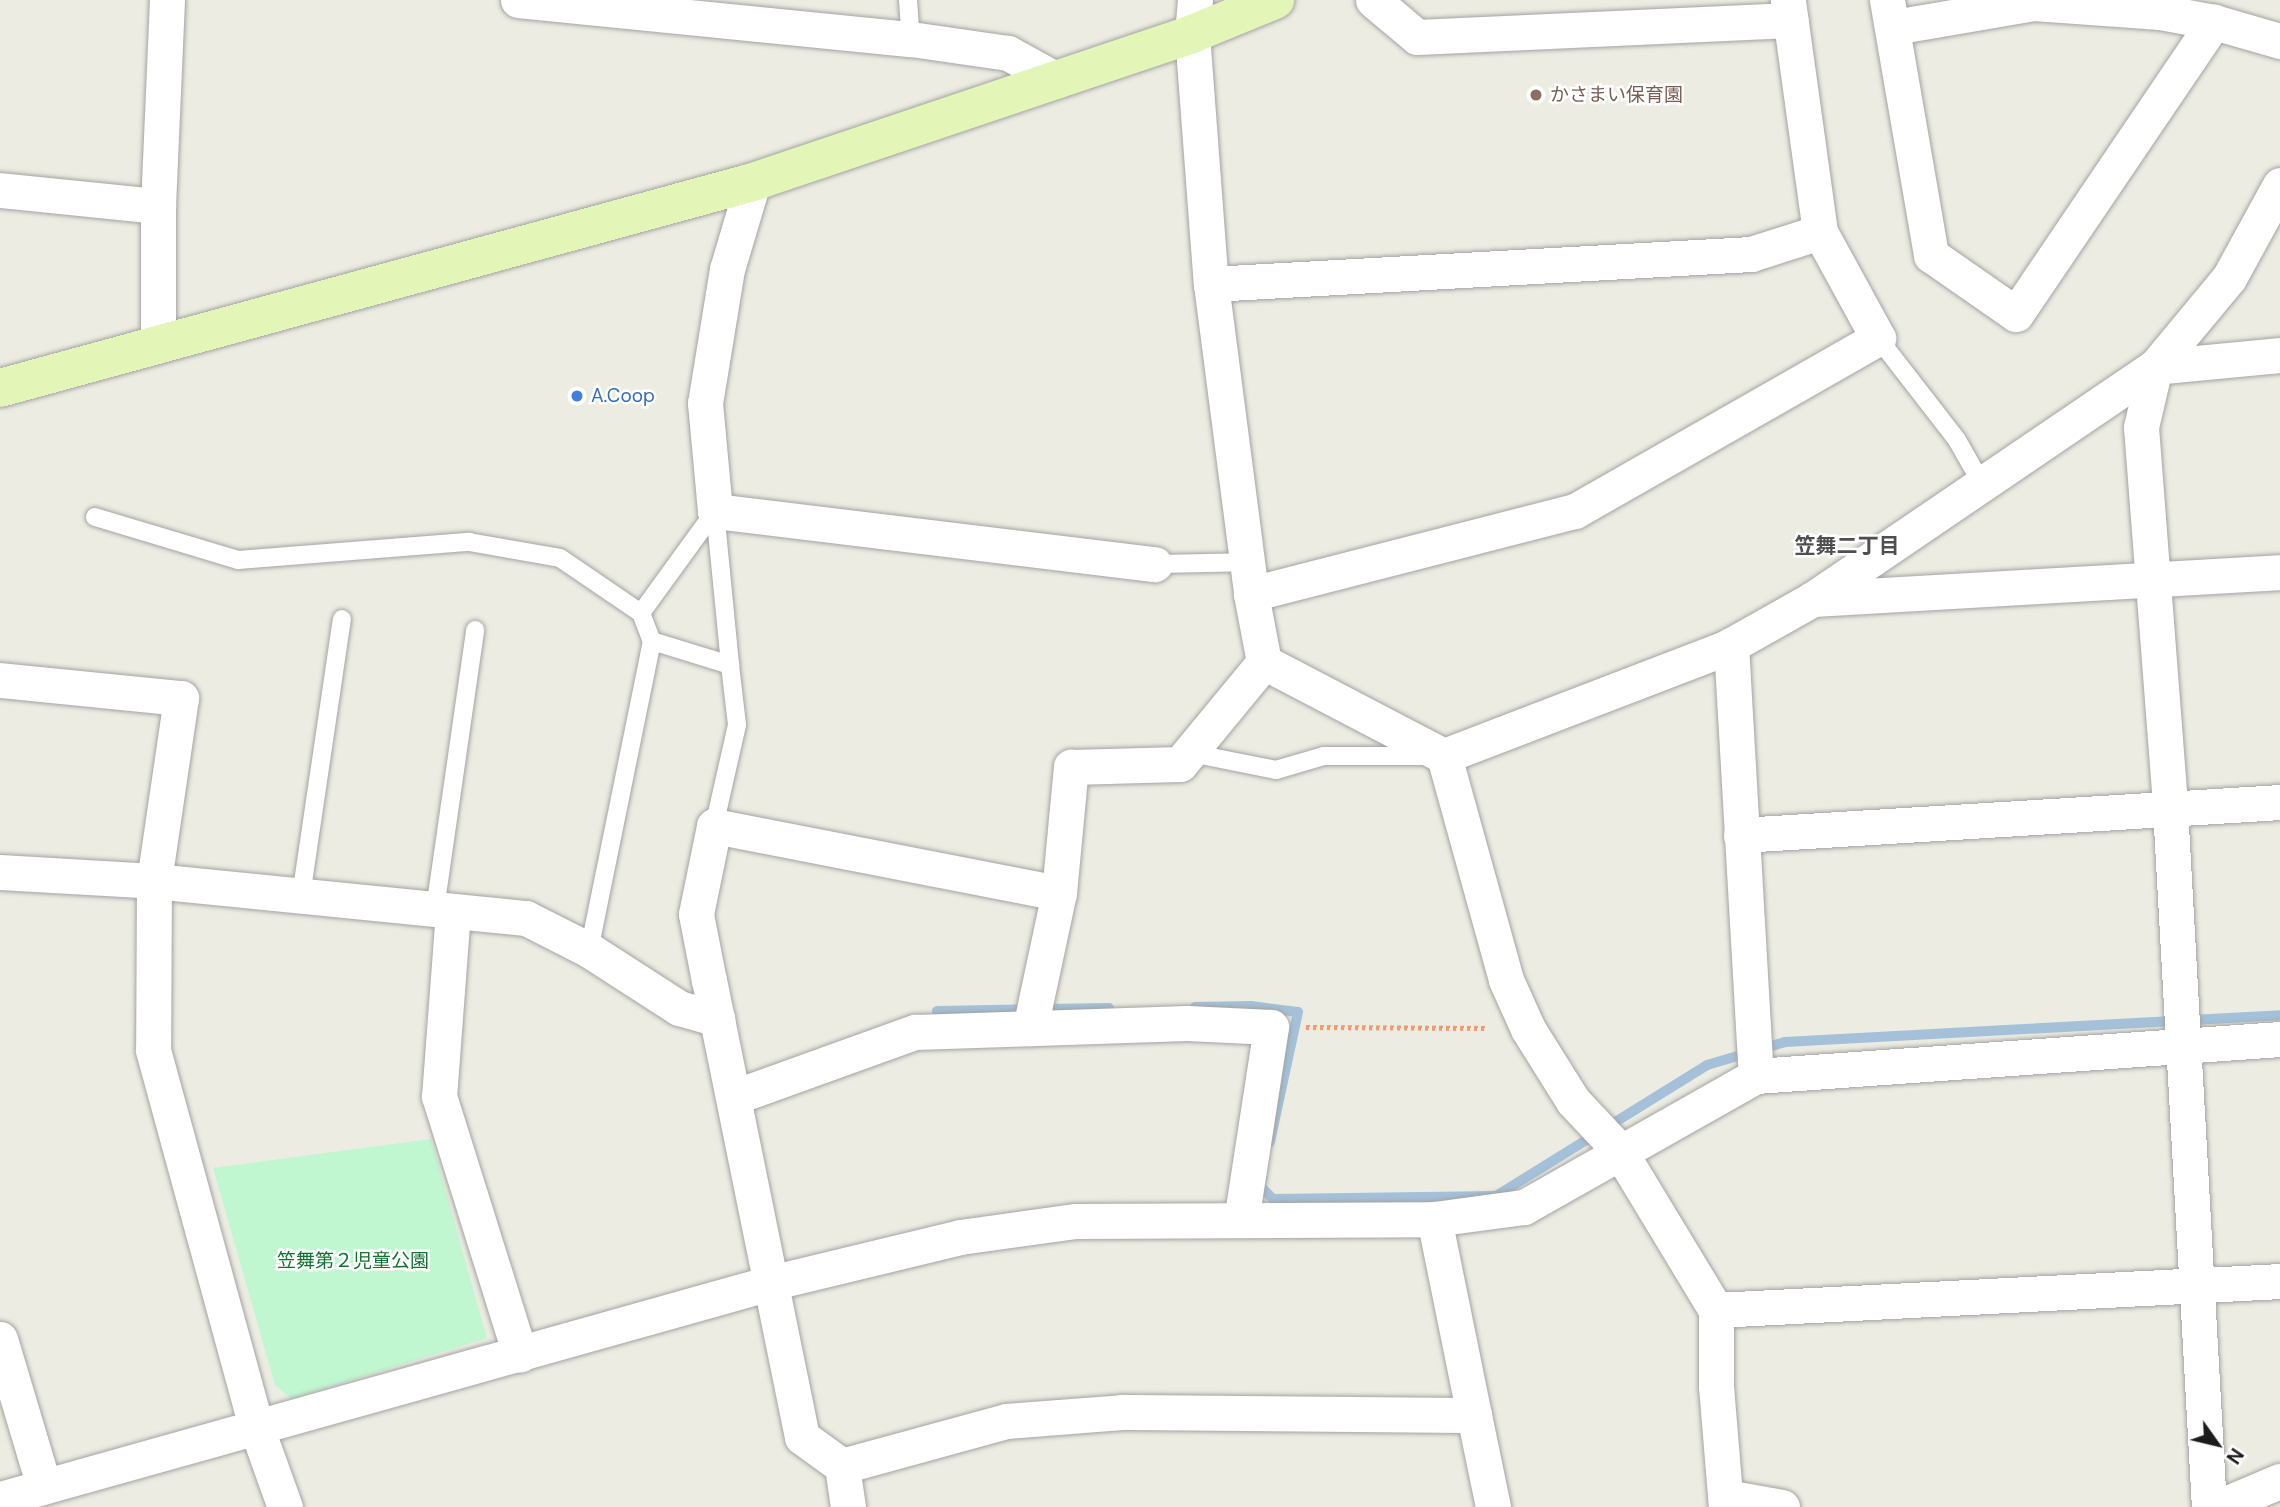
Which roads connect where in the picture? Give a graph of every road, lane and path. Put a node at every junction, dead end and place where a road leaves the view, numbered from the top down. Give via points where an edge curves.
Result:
1 (167, 0) edge
2 (518, 0) edge
3 (908, 0) edge
4 (1275, 0) edge
5 (1373, 0) edge
6 (686, 9) edge
7 (1789, 10) edge
8 (1890, 14) edge
9 (1194, 17) edge
10 (2214, 22) junction
11 (911, 39) junction
12 (2280, 40) edge
13 (1057, 80) junction
14 (753, 181) junction
15 (2280, 185) edge
16 (0, 190) edge
17 (158, 206) junction
18 (1820, 232) junction
19 (1212, 284) junction
20 (1878, 338) junction
21 (158, 342) junction
22 (2280, 355) edge
23 (2155, 367) junction
24 (0, 387) edge
25 (1983, 484) junction
26 (715, 510) junction
27 (95, 517) dead end
28 (1155, 564) joint
29 (2280, 572) edge
30 (1249, 578) junction
31 (2153, 580) junction
32 (1813, 600) junction
33 (641, 613) junction
34 (342, 619) dead end
35 (475, 631) dead end
36 (652, 641) junction
37 (1731, 645) junction
38 (1264, 662) junction
39 (730, 665) junction
40 (0, 680) edge
41 (1444, 756) junction
42 (1180, 764) junction
43 (2280, 802) edge
44 (2170, 808) junction
45 (714, 826) junction
46 (1741, 835) junction
47 (0, 872) edge
48 (154, 881) junction
49 (1059, 893) junction
50 (301, 896) junction
51 (444, 910) junction
52 (589, 950) junction
53 (717, 1019) junction
54 (1271, 1027) junction
55 (1030, 1028) junction
56 (1528, 1029) junction
57 (2280, 1039) edge
58 (2182, 1045) junction
59 (1756, 1076) junction
60 (734, 1097) junction
61 (1619, 1150) junction
62 (1434, 1219) junction
63 (1241, 1220) junction
64 (2280, 1281) edge
65 (770, 1283) junction
66 (2194, 1286) junction
67 (1716, 1310) junction
68 (0, 1339) edge
69 (520, 1355) junction
70 (1474, 1415) junction
71 (257, 1429) junction
72 (842, 1466) junction
73 (2280, 1481) edge
74 (44, 1487) junction
75 (0, 1499) edge
76 (1726, 1502) edge
77 (285, 1507) edge
78 (848, 1507) edge
79 (1493, 1507) edge
80 (1782, 1507) edge
81 (2209, 1507) edge
82 (2218, 1507) edge

1 - 17 street
2 - 6 street
3 - 11 lane
4 - 9 street
5 - 7 street via 1417,37
6 - 11 street
7 - 18 street
8 - 10 street via 2034,3 2160,12
8 - 10 street via 1931,255 2016,314
9 - 13 street
9 - 19 street
10 - 12 street
11 - 13 street via 1008,53
13 - 14 street
14 - 21 street
14 - 26 street via 727,269 705,404
15 - 23 street via 2229,278
16 - 17 street
17 - 21 street
18 - 19 street via 1751,254
18 - 20 street
19 - 30 street
20 - 25 lane via 1957,440
20 - 30 street via 1574,511
21 - 24 street
22 - 23 street
23 - 25 street
23 - 31 street via 2141,427
25 - 32 street
26 - 28 street
26 - 33 lane
26 - 39 lane
27 - 33 lane via 238,560 469,542 560,558
28 - 30 lane
29 - 31 street
30 - 38 street
31 - 32 street
31 - 44 street
32 - 37 street
33 - 36 lane
34 - 50 lane
35 - 51 lane
36 - 39 lane
36 - 52 lane
37 - 41 street
37 - 46 street
38 - 41 street
38 - 42 street
39 - 45 lane via 737,725
40 - 48 street via 181,698
41 - 42 lane via 1324,756 1276,770 1201,755
41 - 56 street via 1506,980
42 - 49 street via 1071,767
43 - 44 street
44 - 46 street
44 - 58 street
45 - 49 street
45 - 53 street via 696,914
46 - 59 street
47 - 48 street
48 - 50 street
48 - 71 street via 153,1050
49 - 55 street
50 - 51 street
51 - 52 street via 526,918
51 - 69 street via 439,1096
52 - 53 street via 679,1008
53 - 60 street
54 - 55 street via 1187,1023
54 - 56 path
54 - 63 street
55 - 60 street via 915,1032
56 - 61 street via 1573,1101
57 - 58 street
58 - 59 street
58 - 66 street
59 - 61 street
60 - 65 street
61 - 62 street via 1524,1207
61 - 67 street
62 - 63 street
62 - 70 street
63 - 65 street via 1076,1222 999,1232
64 - 66 street
65 - 69 street
65 - 72 street via 802,1437
66 - 67 street
66 - 81 street
67 - 76 street via 1716,1386
68 - 74 street
69 - 71 street
70 - 72 street via 1122,1412 1019,1420
70 - 79 street
71 - 74 street
71 - 77 street
72 - 78 street
73 - 82 street
74 - 75 street
76 - 80 street

